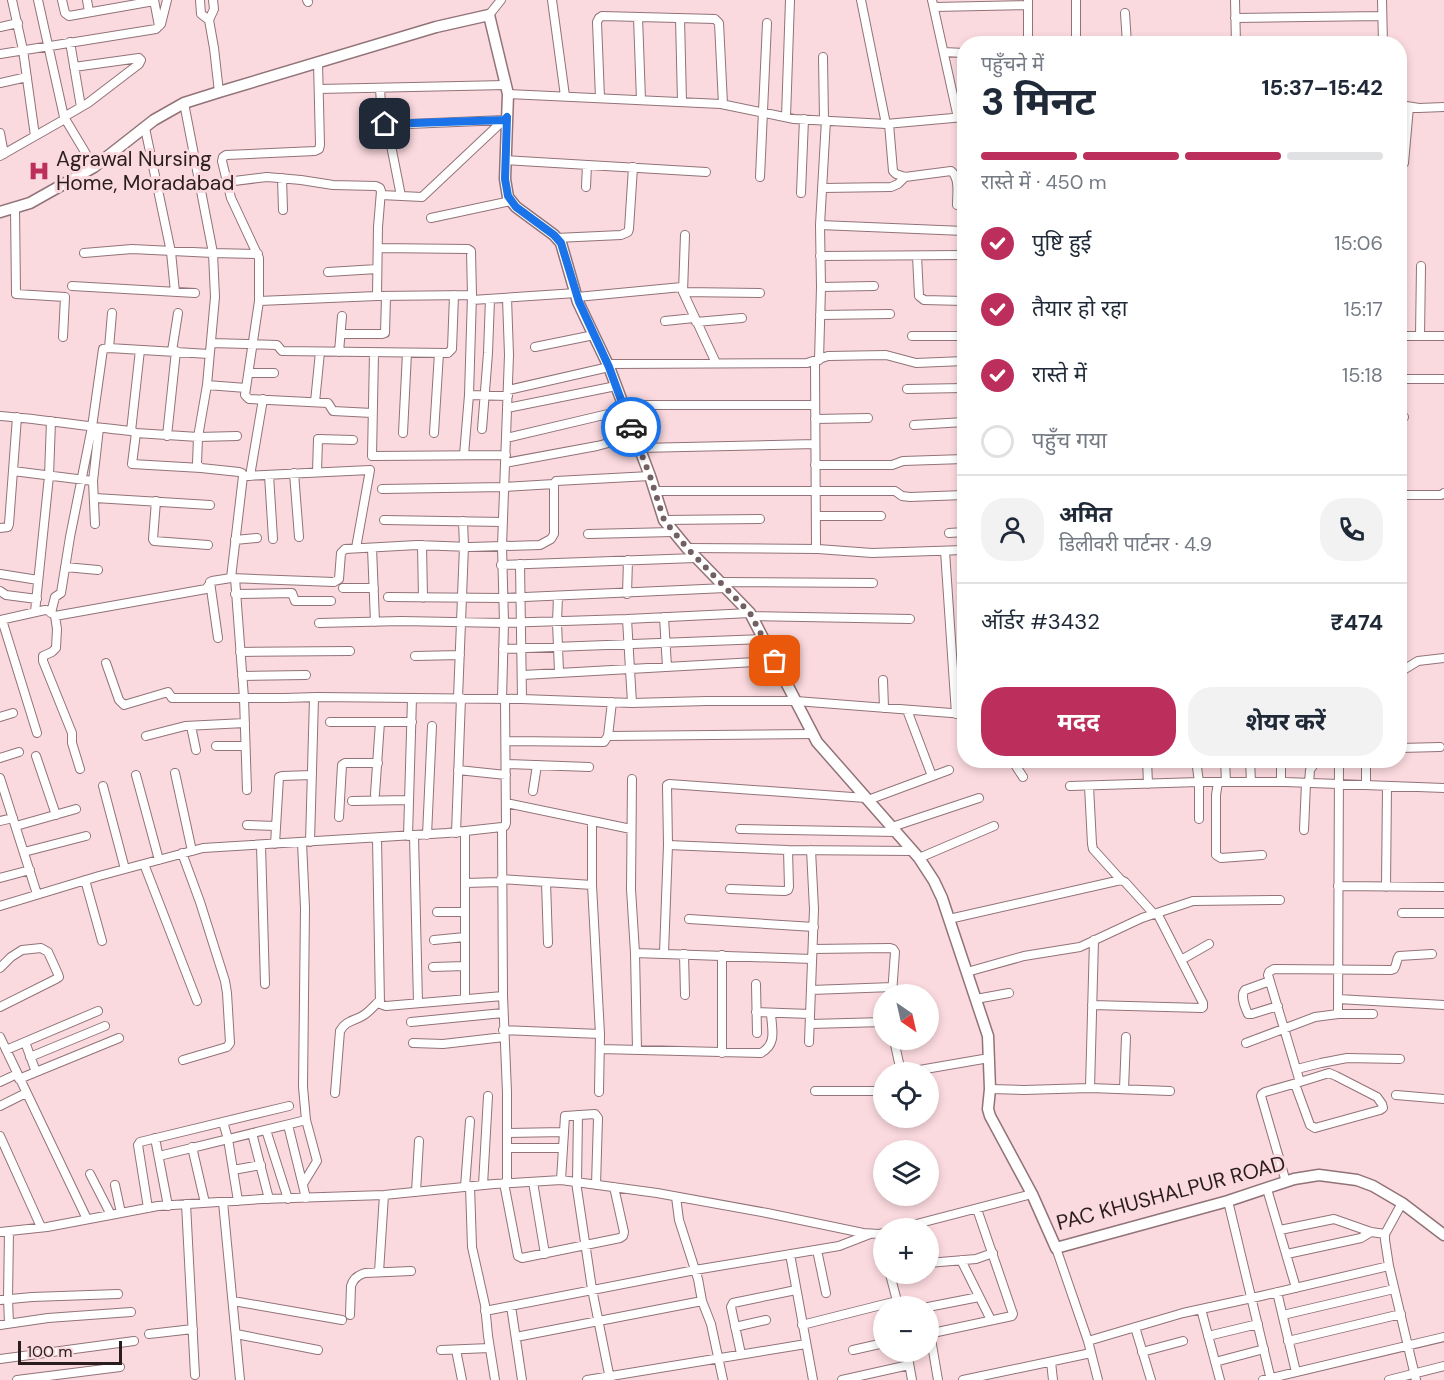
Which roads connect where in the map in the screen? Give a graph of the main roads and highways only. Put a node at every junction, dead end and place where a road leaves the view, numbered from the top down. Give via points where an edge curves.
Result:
1 (0, 212) edge
2 (1444, 1235) edge

1 - 2 main road, PAC KHUSHALPUR ROAD via 30,203 94,167 154,120 183,103 436,27 489,15 507,90 508,196 561,243 576,295 616,386 664,520 751,615 817,742 934,881 988,1036 990,1116 1056,1248 1319,1175 1372,1186

